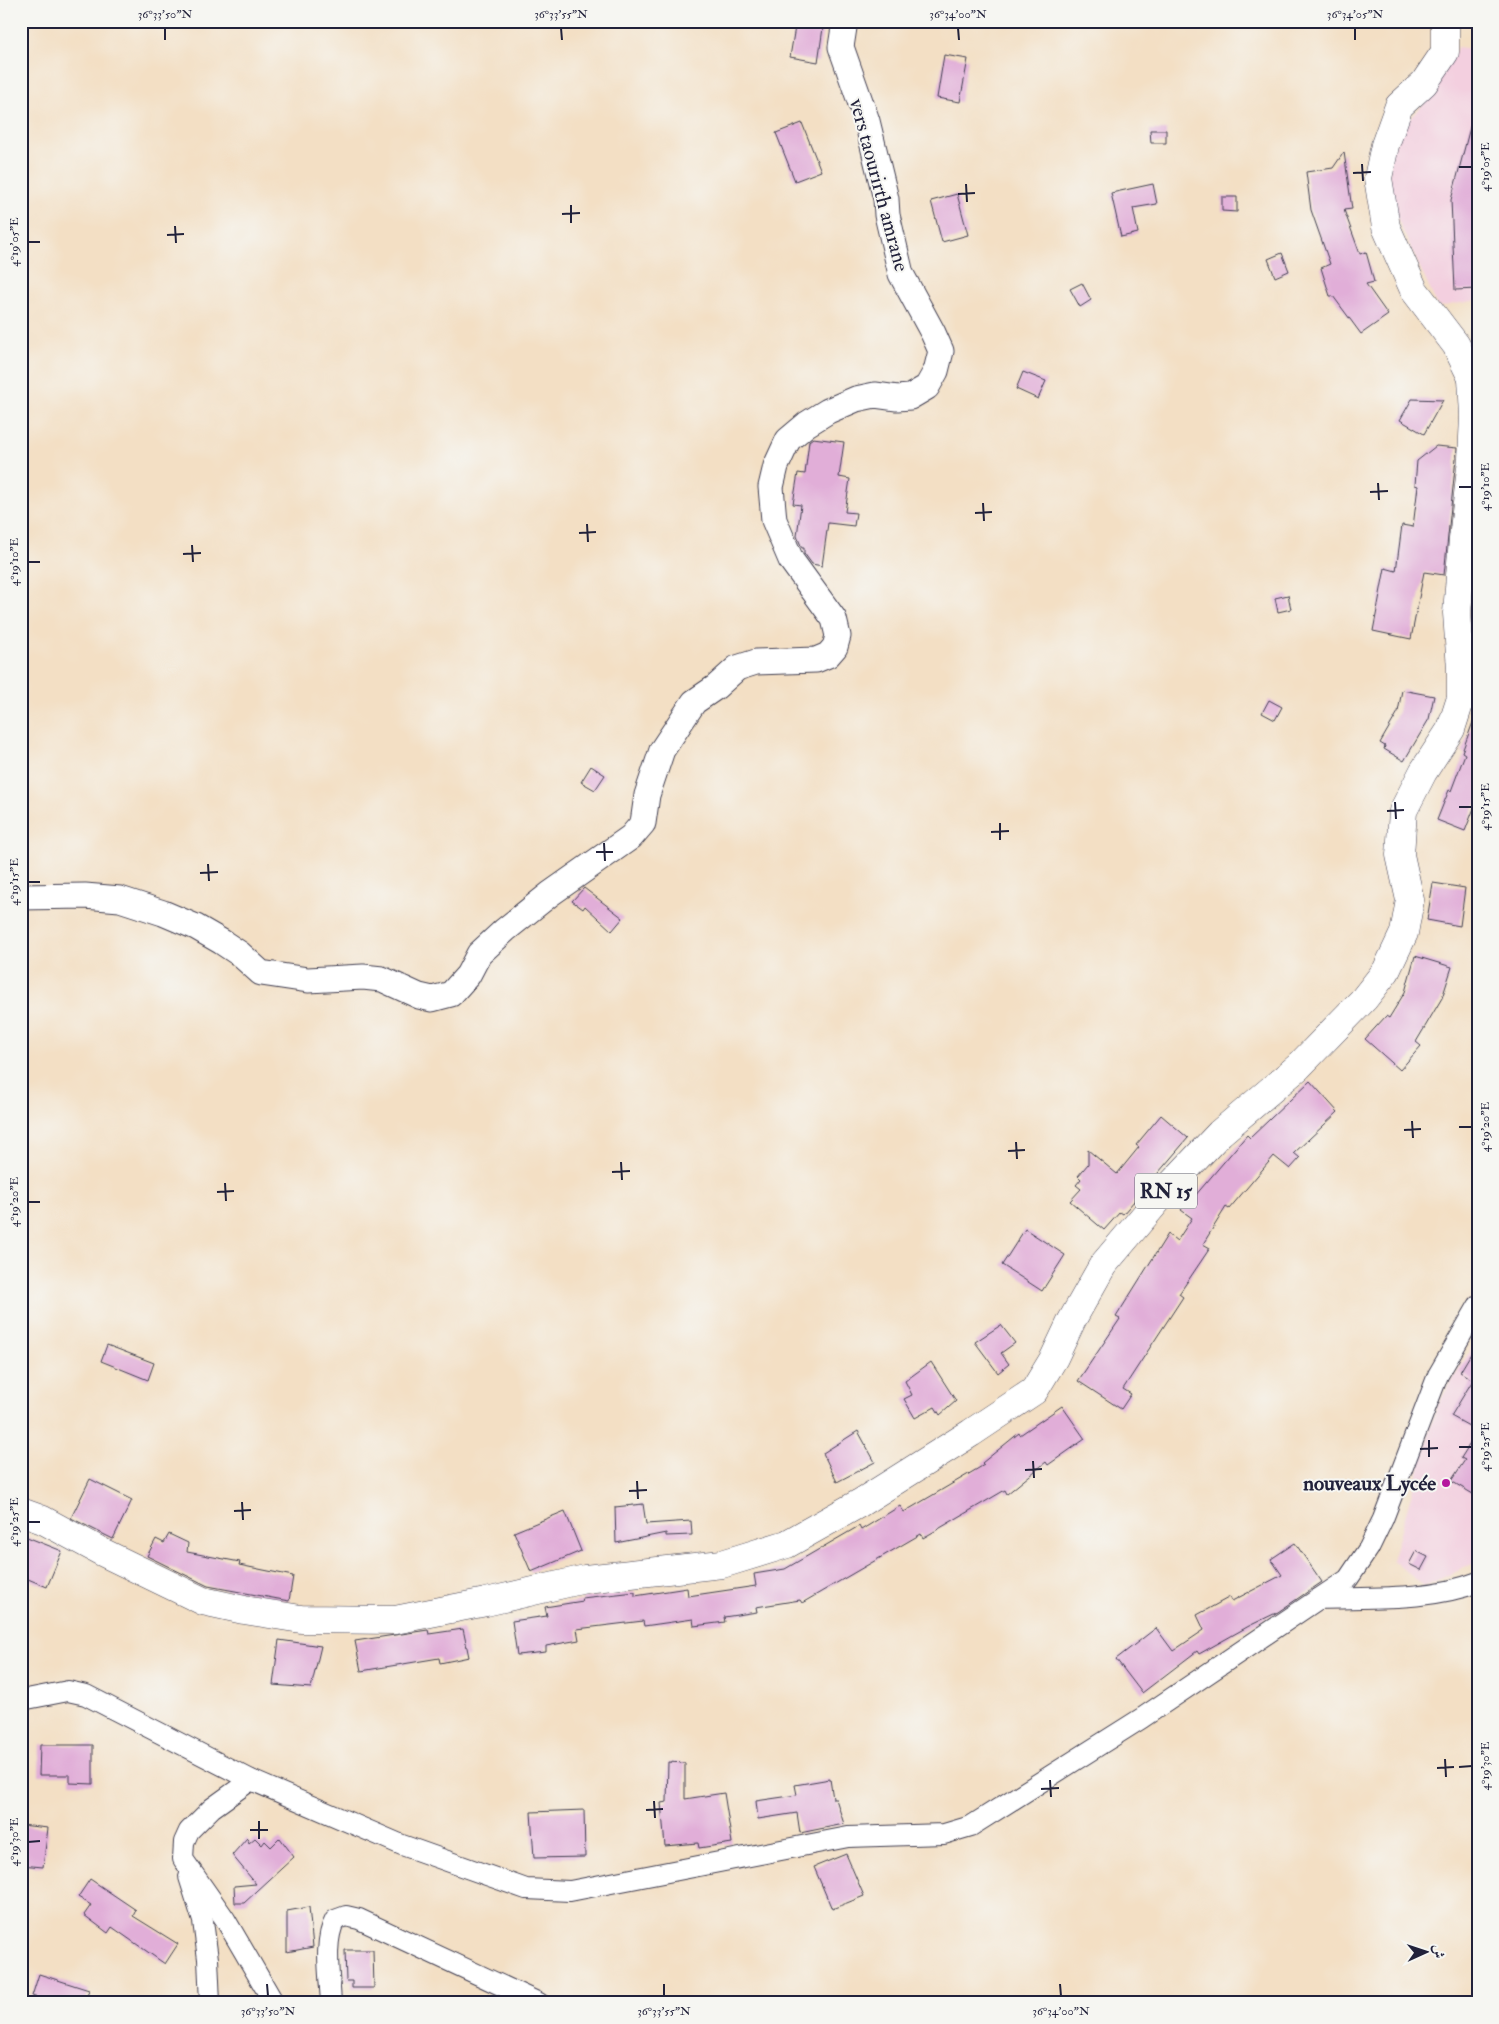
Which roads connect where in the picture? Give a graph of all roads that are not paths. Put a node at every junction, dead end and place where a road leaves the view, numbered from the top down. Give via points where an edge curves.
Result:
1 (845, 21) edge
2 (1445, 21) edge
3 (21, 897) edge
4 (1478, 1306) edge
5 (21, 1512) edge
6 (1478, 1582) edge
7 (1318, 1598) junction
8 (21, 1702) edge
9 (251, 1780) junction
10 (184, 1859) junction
11 (210, 2003) edge
12 (274, 2003) edge
13 (331, 2003) edge
14 (539, 2003) edge

1 - 3 street, vers taourirth amrane via 841,47 867,121 901,274 941,351 936,371 927,387 910,397 875,395 828,411 788,440 776,466 771,487 774,520 791,560 834,619 838,636 828,655 816,660 756,662 737,668 694,702 662,750 647,795 643,823 631,837 505,930 479,954 468,975 451,994 432,999 382,979 308,980 261,973 240,954 196,927 146,907 120,899 85,896
2 - 5 main road, RN 15 via 1445,52 1424,83 1399,106 1384,145 1378,178 1386,227 1414,290 1456,345 1472,378 1474,416 1457,613 1461,698 1451,728 1403,811 1400,855 1410,900 1404,933 1386,971 1364,998 1298,1067 1220,1133 1103,1265 1034,1391 860,1503 787,1544 722,1564 585,1579 395,1620 301,1619 202,1601 43,1520
4 - 7 street via 1438,1375 1369,1548 1348,1578
6 - 7 street via 1458,1590 1420,1594
7 - 9 street via 1142,1718 971,1826 944,1834 848,1837 570,1891 526,1889 402,1845
8 - 9 street via 68,1690 86,1695
9 - 10 street via 212,1808 189,1831 184,1842
10 - 11 street via 203,1921
10 - 12 street via 225,1919
13 - 14 street via 330,1929 335,1920 346,1916

